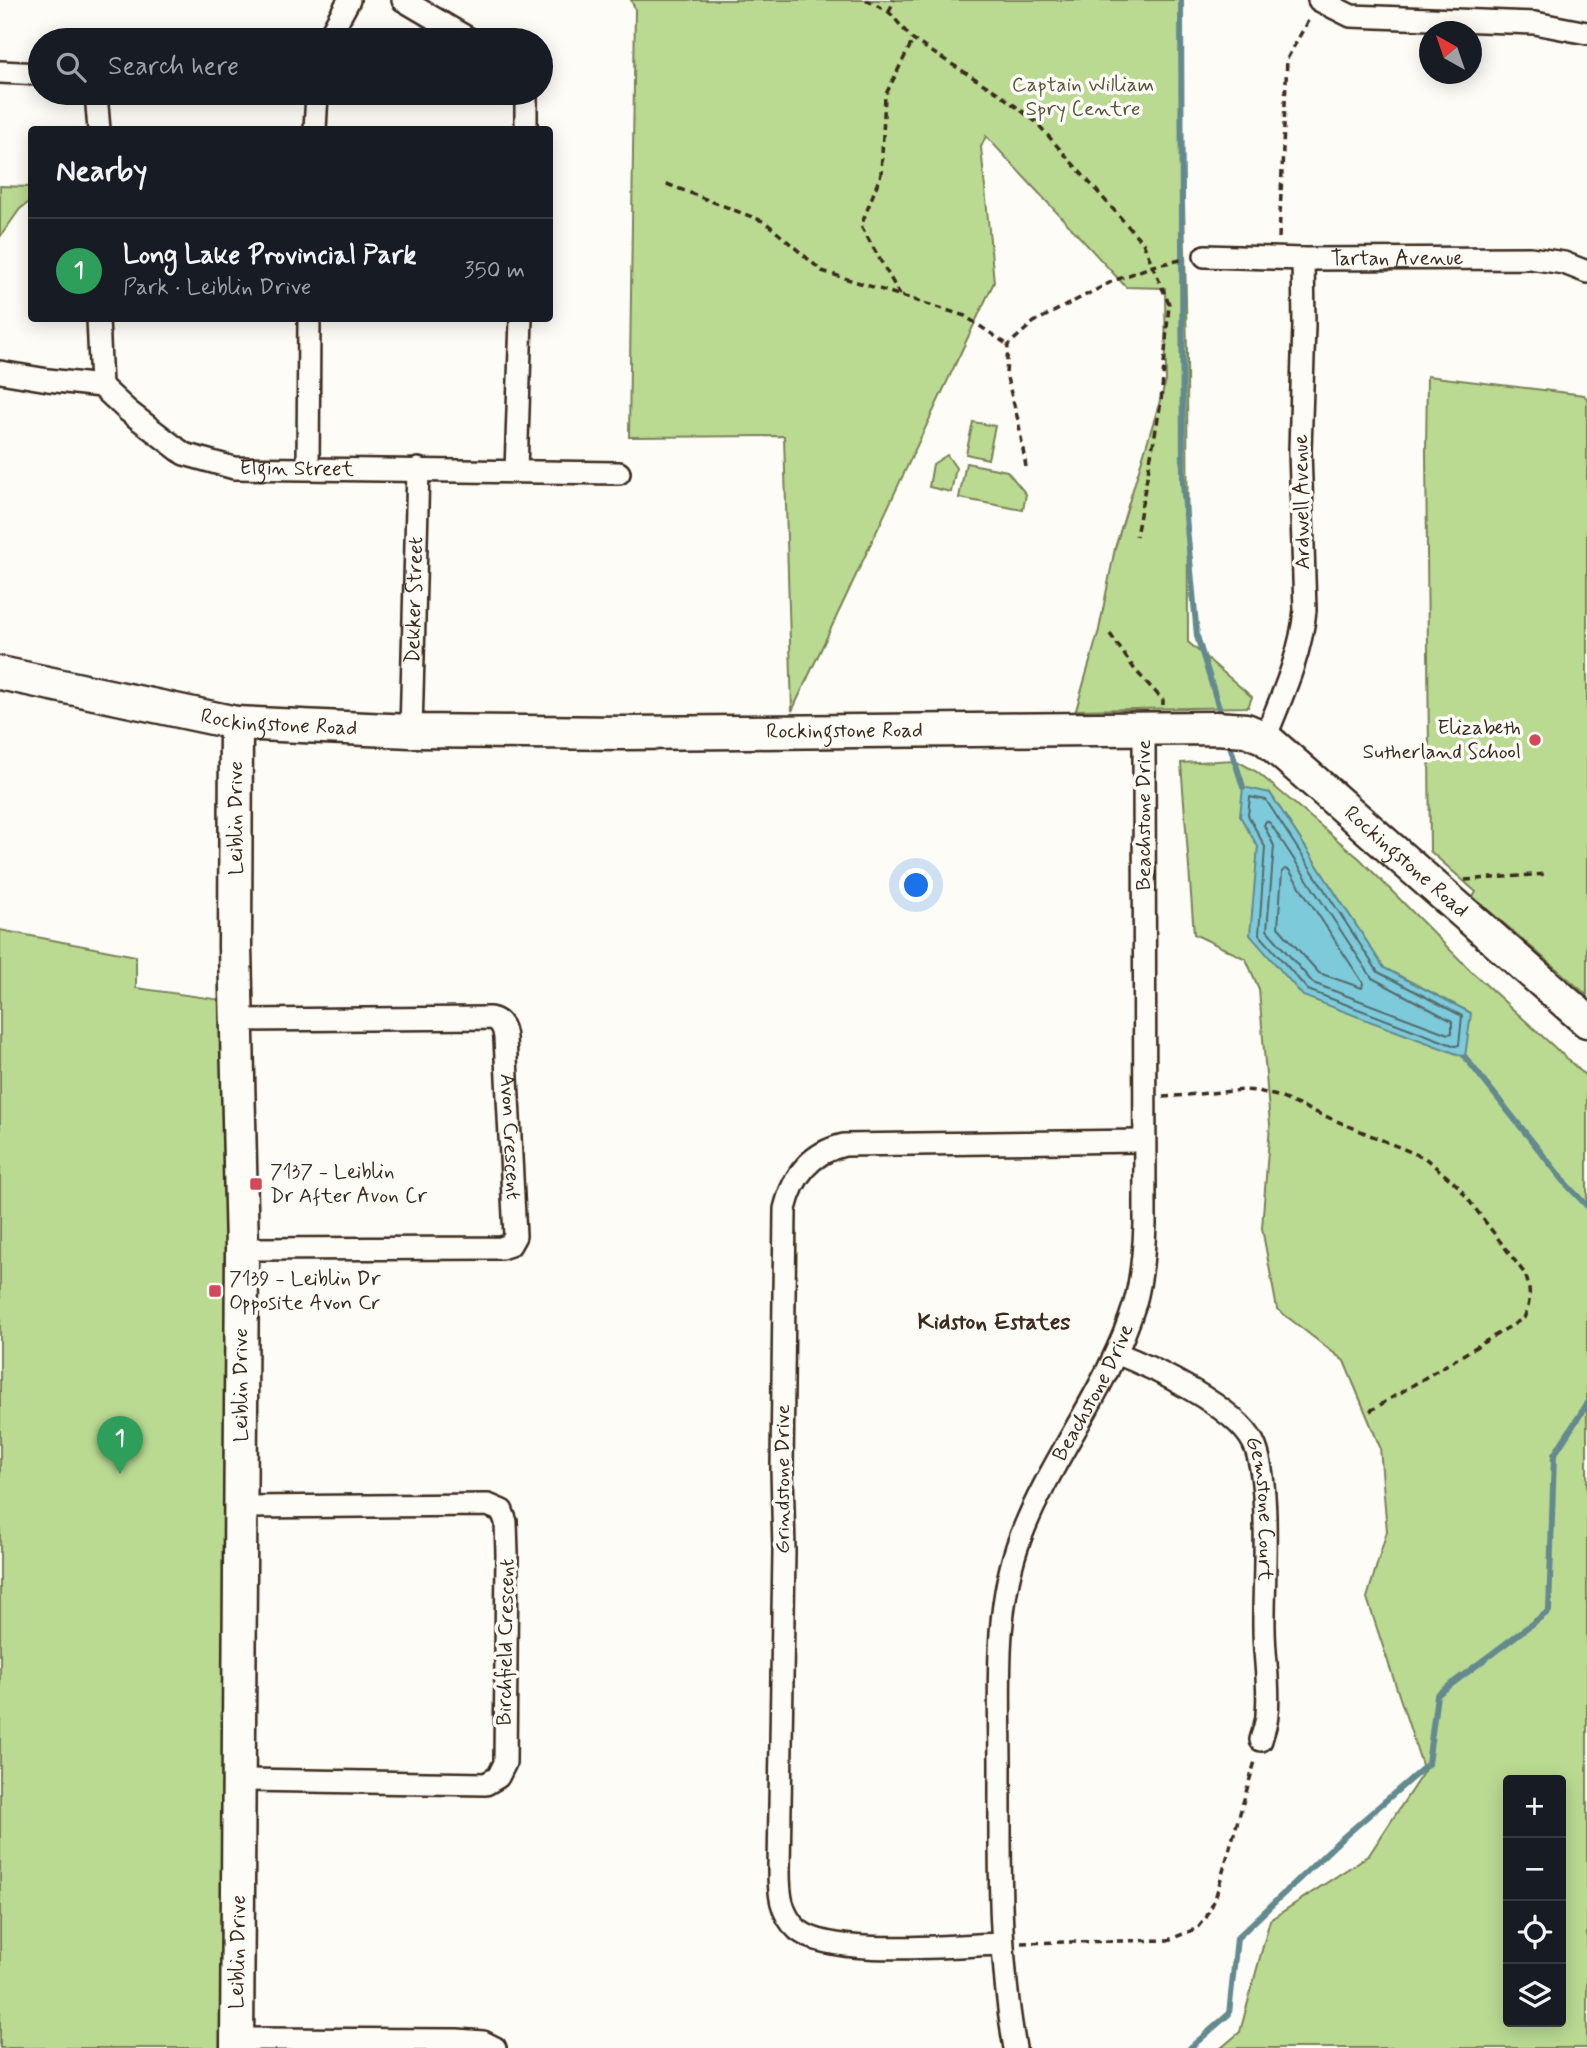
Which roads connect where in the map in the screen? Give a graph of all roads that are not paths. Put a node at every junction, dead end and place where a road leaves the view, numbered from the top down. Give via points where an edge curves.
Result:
1 (349, 0) edge
2 (403, 0) edge
3 (1316, 6) edge
4 (334, 28) edge
5 (451, 28) edge
6 (1587, 33) edge
7 (0, 72) edge
8 (28, 73) edge
9 (97, 105) edge
10 (316, 105) edge
11 (526, 105) edge
12 (99, 126) edge
13 (315, 126) edge
14 (526, 126) edge
15 (1205, 256) dead end
16 (1303, 259) junction
17 (1587, 272) edge
18 (98, 322) edge
19 (309, 322) edge
20 (522, 322) edge
21 (0, 372) edge
22 (101, 386) junction
23 (308, 467) junction
24 (418, 469) junction
25 (516, 471) junction
26 (619, 473) dead end
27 (0, 673) edge
28 (236, 723) junction
29 (1154, 728) junction
30 (411, 731) junction
31 (1265, 738) junction
32 (236, 1020) junction
33 (1587, 1021) edge
34 (1143, 1141) junction
35 (242, 1249) junction
36 (1116, 1353) junction
37 (239, 1507) junction
38 (1261, 1740) road end
39 (240, 1780) junction
40 (1002, 1944) junction
41 (237, 2043) edge
42 (495, 2048) edge
43 (1015, 2048) edge

1 - 4 street
2 - 5 street
3 - 6 street via 1351,16 1535,23
7 - 8 street
9 - 12 street
10 - 13 street
11 - 14 street
15 - 16 street, Tartan Avenue
16 - 17 street, Tartan Avenue via 1530,258
16 - 31 street, Ardwell Avenue via 1300,450 1305,610 1295,662
18 - 22 street
19 - 23 street
20 - 25 street
21 - 22 street
22 - 23 street, Elgin Street via 184,454 234,468
23 - 24 street, Elgin Street
24 - 25 street, Elgin Street
24 - 30 street, Dekker Street
25 - 26 street, Elgin Street
27 - 28 street, Rockingstone Road
28 - 30 street, Rockingstone Road
28 - 32 street, Leiblin Drive
29 - 30 street, Rockingstone Road
29 - 31 street, Rockingstone Road via 1246,730
29 - 34 street, Beachstone Drive
31 - 33 street, Rockingstone Road
32 - 35 street, Leiblin Drive
32 - 35 street, Avon Crescent via 490,1018 499,1022 505,1031 515,1236 510,1245 501,1248
34 - 36 street, Beachstone Drive via 1141,1277
34 - 40 street, Grindstone Drive via 844,1145 804,1167 789,1190 785,1209 782,1905 799,1930 828,1943 882,1947
35 - 37 street, Leiblin Drive
36 - 38 street, Gemstone Court via 1169,1378 1229,1415 1253,1441 1259,1458 1264,1525 1267,1709
36 - 40 street, Beachstone Drive via 1030,1515 1006,1588 1000,1664
37 - 39 street, Leiblin Drive
37 - 39 street, Birchfield Crescent via 488,1505 502,1511 507,1545 505,1763 498,1777 486,1784
39 - 41 street, Leiblin Drive
40 - 43 street, Beachstone Drive
41 - 42 street via 457,2040

